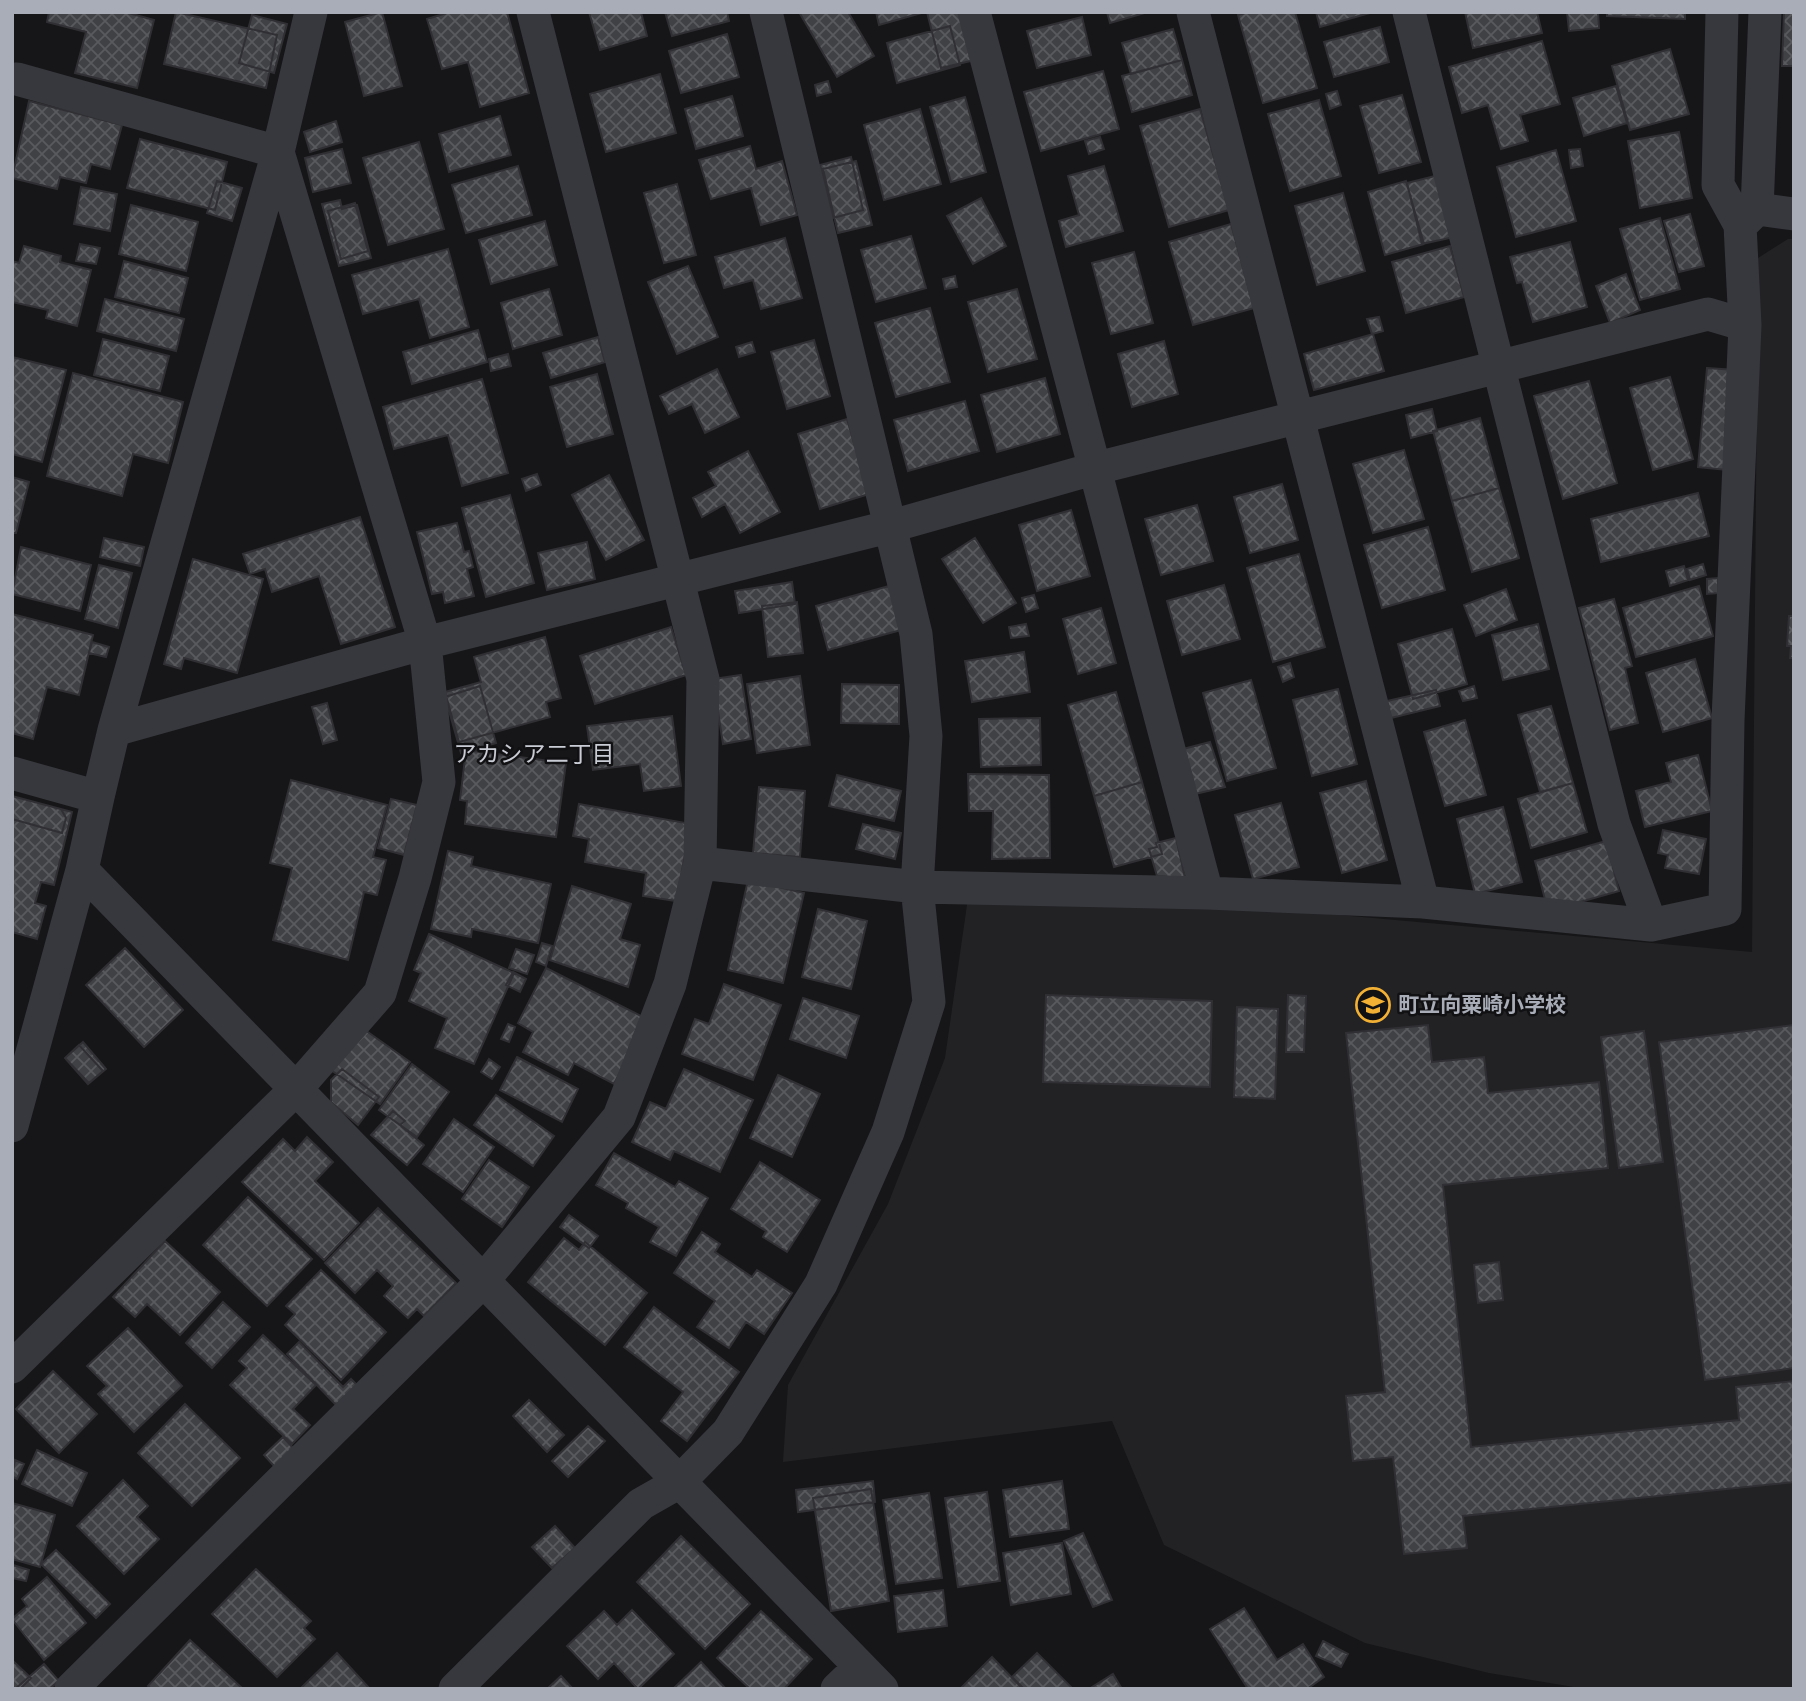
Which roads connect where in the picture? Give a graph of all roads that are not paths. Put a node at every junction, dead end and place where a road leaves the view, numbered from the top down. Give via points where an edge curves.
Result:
1 (311, 12) edge
2 (533, 12) edge
3 (766, 12) edge
4 (974, 12) edge
5 (1193, 12) edge
6 (1409, 12) edge
7 (1722, 12) edge
8 (1765, 12) edge
9 (14, 83) edge
10 (278, 152) junction
11 (1794, 214) edge
12 (1749, 217) junction
13 (1745, 325) junction
14 (1501, 368) junction
15 (1300, 418) junction
16 (1093, 469) junction
17 (892, 526) junction
18 (676, 578) junction
19 (425, 643) junction
20 (114, 730) junction
21 (12, 773) edge
22 (98, 797) junction
23 (700, 863) junction
24 (82, 870) junction
25 (917, 887) junction
26 (1207, 893) junction
27 (1423, 902) junction
28 (1651, 925) junction
29 (296, 1089) junction
30 (12, 1126) edge
31 (482, 1282) junction
32 (12, 1367) edge
33 (678, 1483) junction
34 (860, 1681) edge
35 (71, 1689) edge
36 (455, 1689) edge

1 - 10 street
2 - 18 street
3 - 17 street
4 - 16 street
5 - 15 street
6 - 14 street
7 - 12 street via 1718,185
8 - 12 street
9 - 10 street
10 - 19 street
10 - 20 street
11 - 12 street
12 - 13 street
13 - 14 street via 1708,314
13 - 28 street via 1725,909
14 - 15 street
14 - 28 street via 1614,824
15 - 16 street
15 - 27 street
16 - 17 street
16 - 26 street
17 - 18 street
17 - 25 street via 916,634 926,736
18 - 19 street
18 - 23 street via 703,679
19 - 20 street
19 - 29 street via 439,782 415,878 380,993
20 - 22 street
21 - 22 street
22 - 24 street
23 - 25 street
23 - 31 street via 670,984 620,1117
24 - 29 street
24 - 30 street
25 - 26 street
25 - 33 street via 929,1002 888,1132 821,1284 728,1432
26 - 27 street
27 - 28 street
29 - 31 street
29 - 32 street
31 - 33 street
31 - 35 street
33 - 34 street
33 - 36 street via 641,1504

